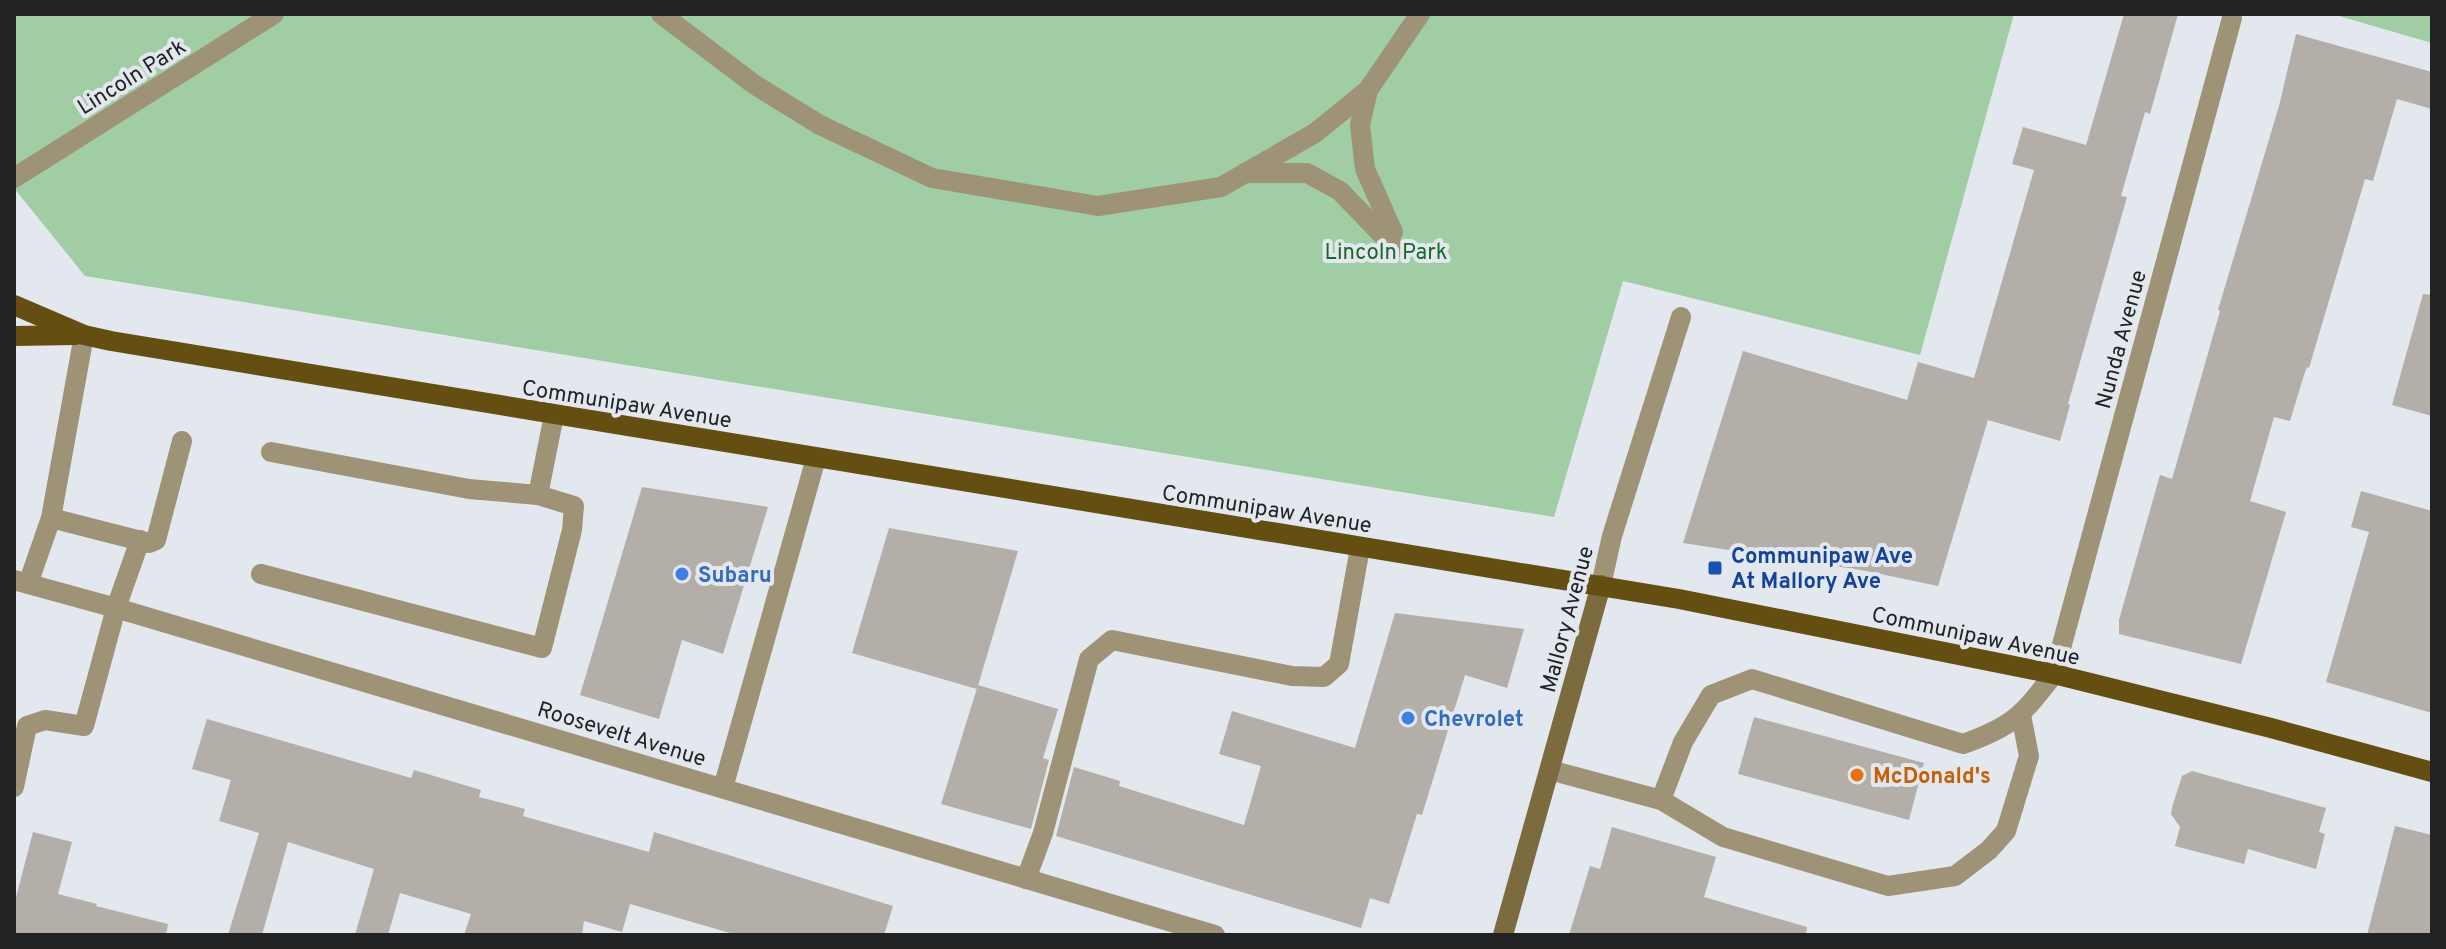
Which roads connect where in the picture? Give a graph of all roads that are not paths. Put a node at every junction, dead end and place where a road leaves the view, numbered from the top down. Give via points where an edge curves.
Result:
1 (274, 14) edge
2 (661, 14) edge
3 (1420, 14) edge
4 (2232, 18) dead end
5 (1368, 90) junction
6 (1245, 173) junction
7 (14, 178) edge
8 (14, 305) edge
9 (1681, 317) dead end
10 (84, 335) junction
11 (14, 336) edge
12 (554, 415) junction
13 (182, 441) dead end
14 (271, 452) dead end
15 (816, 458) junction
16 (538, 495) junction
17 (51, 518) junction
18 (140, 540) junction
19 (1360, 548) junction
20 (261, 574) dead end
21 (21, 582) edge
22 (1601, 585) junction
23 (116, 608) junction
24 (2054, 674) junction
25 (2021, 715) junction
26 (1550, 770) junction
27 (2432, 772) edge
28 (14, 787) edge
29 (723, 788) junction
30 (1661, 800) junction
31 (1026, 879) junction
32 (1215, 935) edge
33 (1503, 935) edge

1 - 7 street, Lincoln Park
2 - 6 street via 755,85 820,125 932,178 1098,206 1221,187
3 - 5 street
4 - 24 street, Nunda Avenue
5 - 6 street via 1315,133
5 - 6 street via 1360,125 1365,169 1394,240 1340,191 1307,173
8 - 10 main road, Communipaw Avenue
9 - 22 street, Mallory Avenue
10 - 11 main road, Communipaw Avenue
10 - 12 main road, Communipaw Avenue
10 - 17 street
12 - 15 main road, Communipaw Avenue
12 - 16 street
13 - 18 street via 156,540
14 - 16 street via 469,489
15 - 19 main road, Communipaw Avenue
15 - 29 street
16 - 20 street via 574,506 542,648
17 - 18 street
17 - 21 street
18 - 23 street
19 - 22 main road, Communipaw Avenue
19 - 31 street via 1339,664 1324,677 1292,676 1112,640 1089,659
21 - 23 street, Roosevelt Avenue
22 - 24 main road, Communipaw Avenue
22 - 26 street, Mallory Avenue
23 - 28 street via 84,726 45,720 27,726
23 - 29 street, Roosevelt Avenue
24 - 25 street
24 - 27 main road, Communipaw Avenue
25 - 30 street via 1996,733 1963,744 1752,679 1711,695 1683,742
25 - 30 street via 2029,756 2006,831 1955,876 1888,886 1723,837
26 - 30 street
26 - 33 street, Mallory Avenue
29 - 31 street, Roosevelt Avenue
31 - 32 street, Roosevelt Avenue

